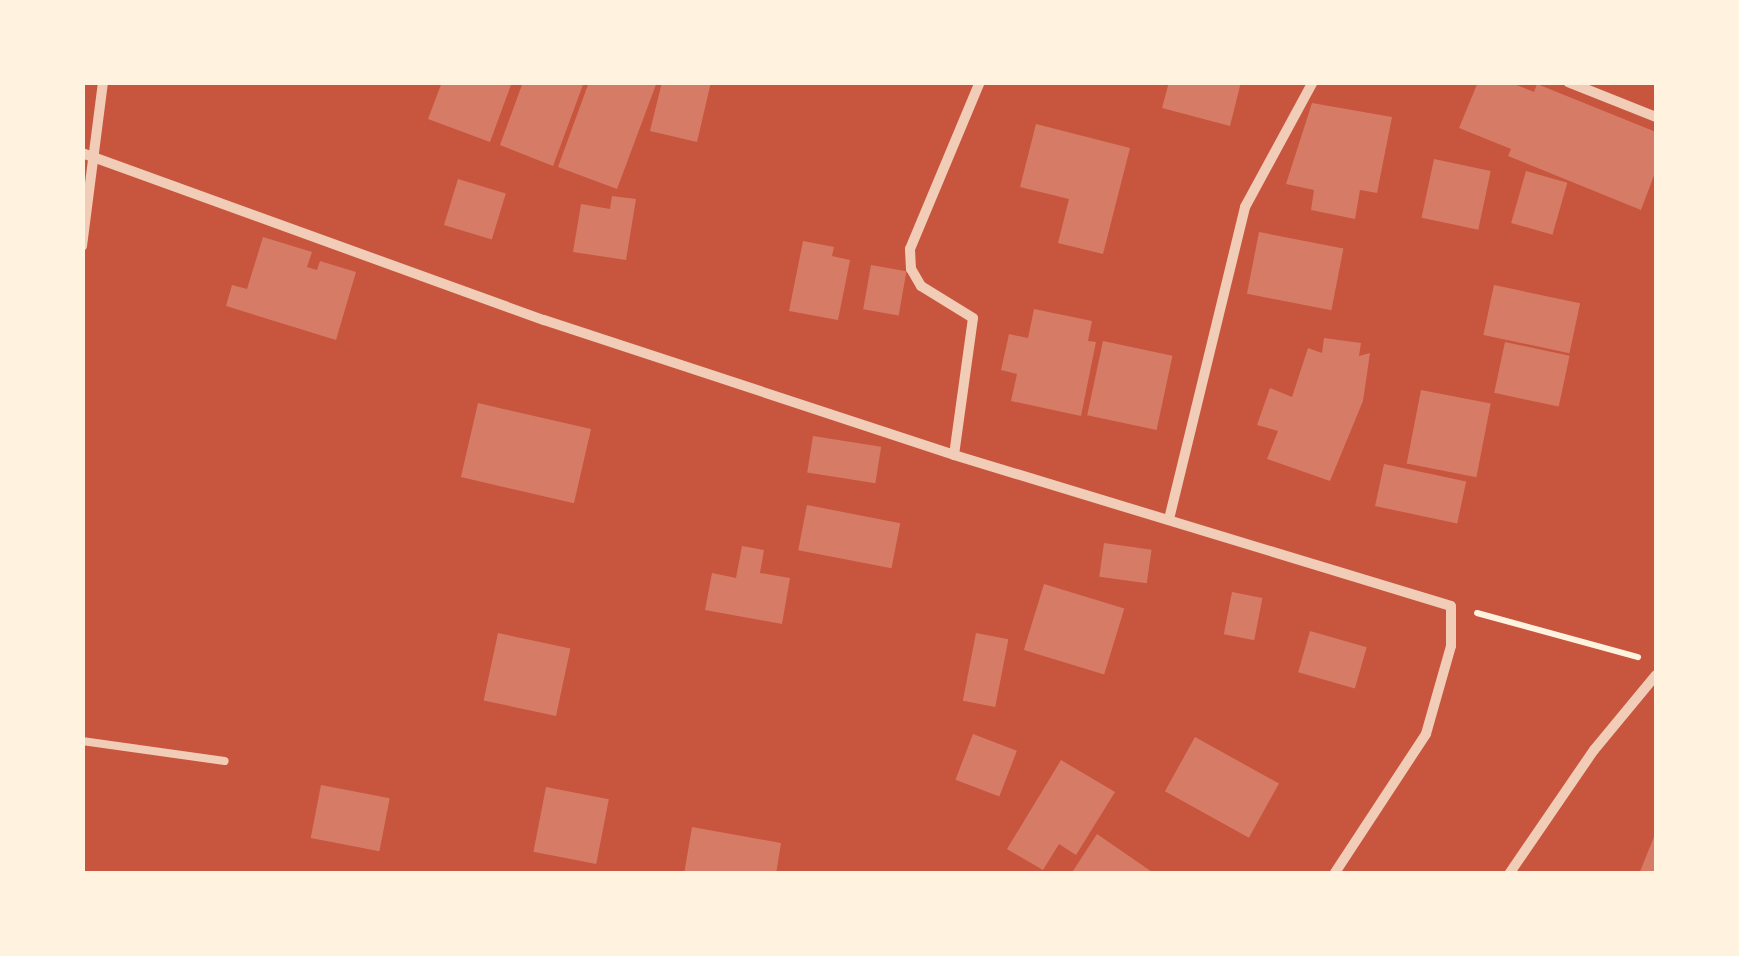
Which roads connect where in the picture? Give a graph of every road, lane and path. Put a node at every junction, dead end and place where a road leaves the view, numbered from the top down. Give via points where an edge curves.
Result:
1 (103, 82) edge
2 (980, 82) edge
3 (1313, 82) edge
4 (1568, 82) edge
5 (1656, 117) edge
6 (82, 153) edge
7 (95, 156) junction
8 (82, 246) edge
9 (954, 454) junction
10 (1170, 515) junction
11 (1451, 606) junction
12 (1656, 662) edge
13 (1656, 675) edge
14 (82, 741) edge
15 (226, 761) dead end
16 (1334, 874) edge
17 (1509, 874) edge

1 - 7 street
2 - 9 street via 910,249 910,270 920,286 973,318
3 - 10 street via 1245,207
4 - 5 street
6 - 7 street
7 - 8 street
7 - 9 street via 544,320
9 - 10 street
10 - 11 street
11 - 12 path
11 - 16 street via 1451,646 1426,734
13 - 17 street via 1594,750
14 - 15 lane

